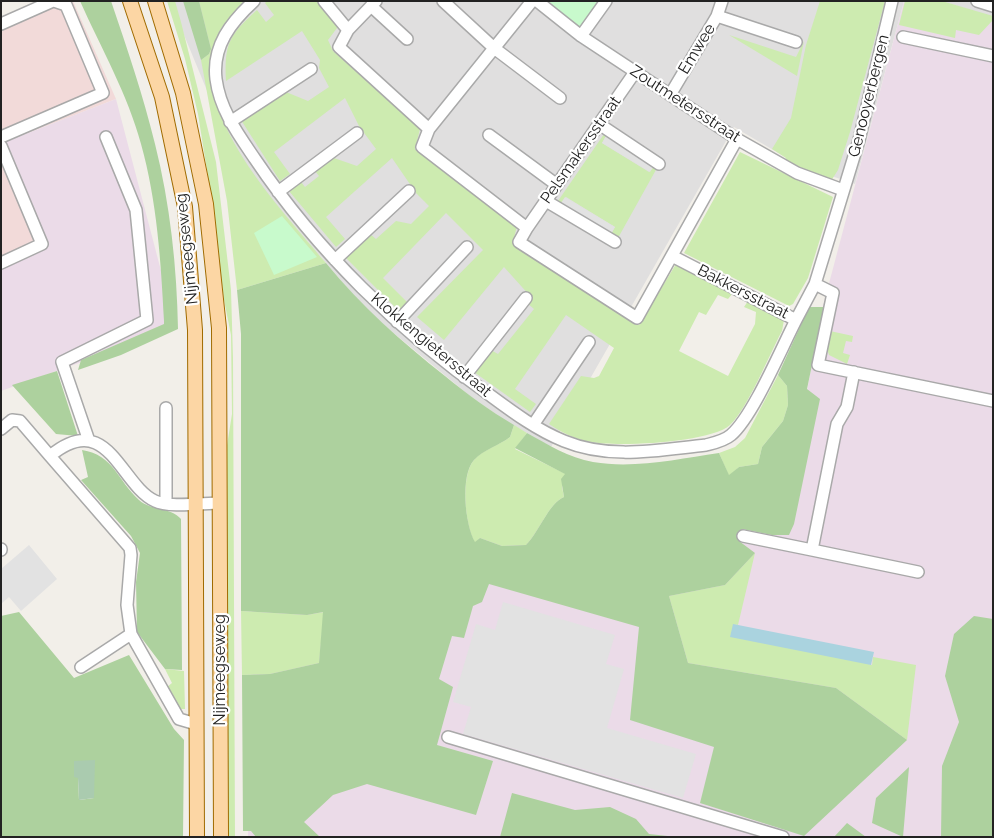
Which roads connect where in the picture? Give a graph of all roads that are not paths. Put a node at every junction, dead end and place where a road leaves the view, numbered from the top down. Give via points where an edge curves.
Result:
1 (54, 1) edge
2 (130, 1) edge
3 (155, 1) edge
4 (254, 1) edge
5 (324, 1) edge
6 (443, 1) edge
7 (532, 1) edge
8 (537, 1) edge
9 (606, 1) edge
10 (722, 1) edge
11 (892, 1) edge
12 (977, 1) edge
13 (374, 4) edge
14 (993, 6) edge
15 (717, 16) junction
16 (1, 24) edge
17 (348, 30) junction
18 (581, 36) junction
19 (903, 37) dead end
20 (407, 39) dead end
21 (796, 42) dead end
22 (494, 48) junction
23 (993, 56) edge
24 (311, 69) dead end
25 (635, 72) junction
26 (670, 95) junction
27 (560, 98) dead end
28 (230, 122) junction
29 (599, 124) junction
30 (429, 129) junction
31 (357, 133) dead end
32 (489, 134) dead end
33 (1, 136) edge
34 (106, 137) dead end
35 (737, 139) junction
36 (1, 146) edge
37 (659, 164) dead end
38 (557, 185) junction
39 (843, 190) junction
40 (409, 191) dead end
41 (278, 192) junction
42 (546, 201) junction
43 (527, 228) junction
44 (615, 242) dead end
45 (467, 246) dead end
46 (672, 256) junction
47 (335, 260) junction
48 (1, 263) edge
49 (815, 284) junction
50 (526, 298) dead end
51 (796, 320) junction
52 (398, 322) junction
53 (589, 342) dead end
54 (854, 372) junction
55 (464, 377) junction
56 (993, 401) edge
57 (166, 408) dead end
58 (533, 425) junction
59 (1, 429) edge
60 (89, 441) junction
61 (50, 456) junction
62 (220, 502) junction
63 (196, 503) junction
64 (166, 504) junction
65 (743, 536) dead end
66 (812, 550) junction
67 (918, 572) dead end
68 (131, 634) junction
69 (81, 667) dead end
70 (196, 724) junction
71 (448, 737) dead end
72 (197, 837) edge
73 (221, 837) edge
74 (783, 837) edge

1 - 16 street
1 - 33 street via 66,5 103,93
2 - 63 main road, Nijmeegseweg via 162,97 185,207 195,330
3 - 62 main road, Nijmeegseweg via 183,93 206,204 219,328
4 - 28 street, Klokkengietersstraat via 231,23 217,57 219,96
5 - 17 street
6 - 22 street
7 - 22 street
8 - 18 street, Zoutmetersstraat
9 - 18 street
10 - 15 street, Emwee
11 - 39 street, Genooyerbergen via 859,140
12 - 14 street
13 - 17 street
13 - 20 street
15 - 21 street
15 - 26 street, Emwee
17 - 30 street via 339,47
18 - 25 street, Zoutmetersstraat
19 - 23 street
22 - 27 street
22 - 30 street
24 - 28 street
25 - 26 street, Zoutmetersstraat
25 - 29 street, Pelsmakersstraat
26 - 35 street, Zoutmetersstraat
28 - 41 street, Klokkengietersstraat
29 - 37 street
29 - 38 street, Pelsmakersstraat
30 - 43 street via 422,147
31 - 41 street
32 - 38 street
34 - 60 street via 136,210 147,320 62,362
35 - 39 street, Zoutmetersstraat via 796,173
35 - 46 street
36 - 48 street via 42,244
38 - 42 street, Pelsmakersstraat
39 - 49 street, Bakkersstraat
40 - 47 street
41 - 47 street, Klokkengietersstraat
42 - 43 street, Pelsmakersstraat
42 - 44 street
43 - 46 street via 518,242 636,318
45 - 52 street
46 - 51 street, Bakkersstraat
47 - 52 street, Klokkengietersstraat
49 - 51 street, Bakkersstraat
49 - 54 street via 833,292 818,365
50 - 55 street
51 - 58 street, Klokkengietersstraat via 743,422 719,442 621,453 592,451
52 - 55 street, Klokkengietersstraat
53 - 58 street
54 - 56 street
54 - 66 street via 847,407 836,424
55 - 58 street, Klokkengietersstraat
57 - 64 street
59 - 61 street via 12,420 20,421
60 - 61 street via 64,444
60 - 64 street via 111,452 145,495
61 - 68 street via 130,548 127,605
62 - 63 street
62 - 73 main road, Nijmeegseweg
63 - 64 street
63 - 70 main road, Nijmeegseweg
65 - 66 street
66 - 67 street
68 - 69 street
68 - 70 street via 179,719
70 - 72 main road, Nijmeegseweg
71 - 74 street

